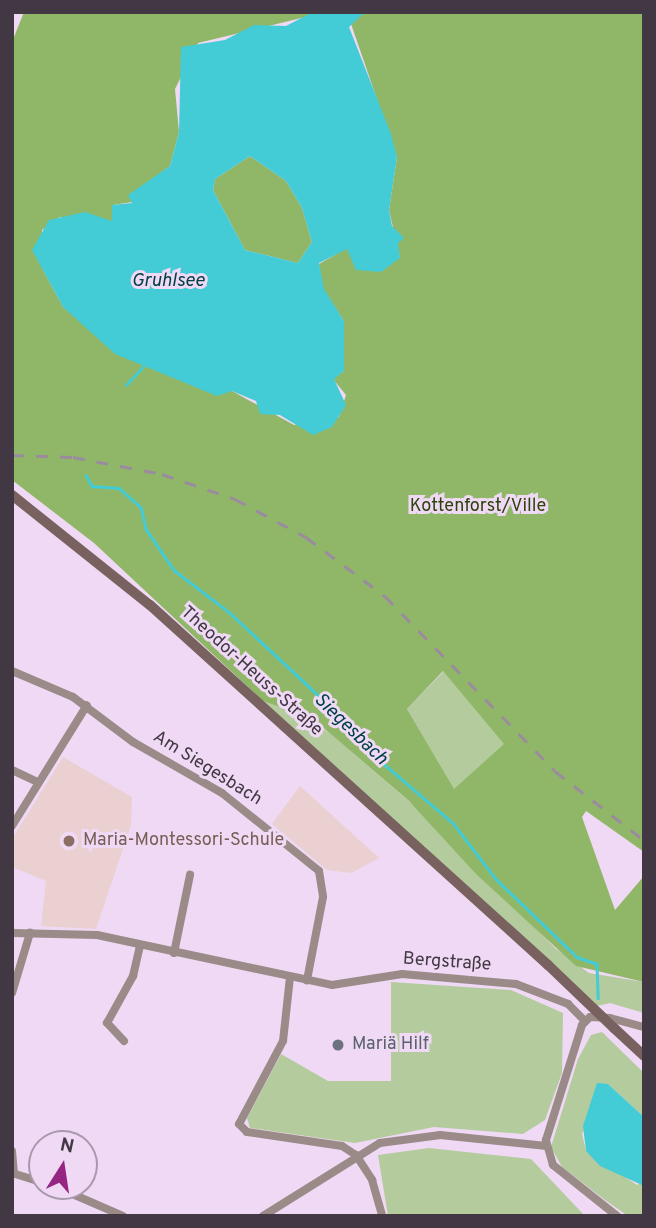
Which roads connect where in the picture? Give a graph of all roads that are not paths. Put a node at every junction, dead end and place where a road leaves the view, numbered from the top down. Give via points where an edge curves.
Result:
1 (12, 495) edge
2 (12, 671) edge
3 (87, 705) junction
4 (12, 770) edge
5 (38, 782) junction
6 (12, 826) edge
7 (190, 875) dead end
8 (12, 933) edge
9 (30, 933) junction
10 (140, 946) junction
11 (174, 953) junction
12 (290, 977) junction
13 (307, 980) junction
14 (12, 993) edge
15 (585, 1021) junction
16 (644, 1027) edge
17 (124, 1041) dead end
18 (644, 1056) edge
19 (546, 1146) junction
20 (12, 1151) edge
21 (356, 1155) junction
22 (13, 1174) edge
23 (86, 1200) edge
24 (123, 1216) edge
25 (263, 1216) edge
26 (382, 1216) edge
27 (617, 1216) edge

1 - 18 main road, Theodor-Heuss-Straße, bridge via 247,692
2 - 3 street, Am Siegesbach
3 - 5 street
3 - 13 street, Am Siegesbach via 133,742 231,799 319,871 323,897
4 - 5 street
5 - 6 street
7 - 11 street
8 - 9 street, Bergstraße
9 - 10 street, Bergstraße via 97,935
9 - 14 street
10 - 11 street, Bergstraße
10 - 17 street via 133,976 107,1023
11 - 12 street, Bergstraße
12 - 13 street, Bergstraße
12 - 21 street via 283,1041 239,1124 247,1132 342,1146
13 - 15 street, Bergstraße via 343,985 415,974 516,984 568,1004
15 - 16 street via 610,1018
15 - 19 street
19 - 21 street via 418,1136
19 - 27 street via 561,1174
20 - 22 street
21 - 25 street via 324,1183
21 - 26 street
23 - 24 street

